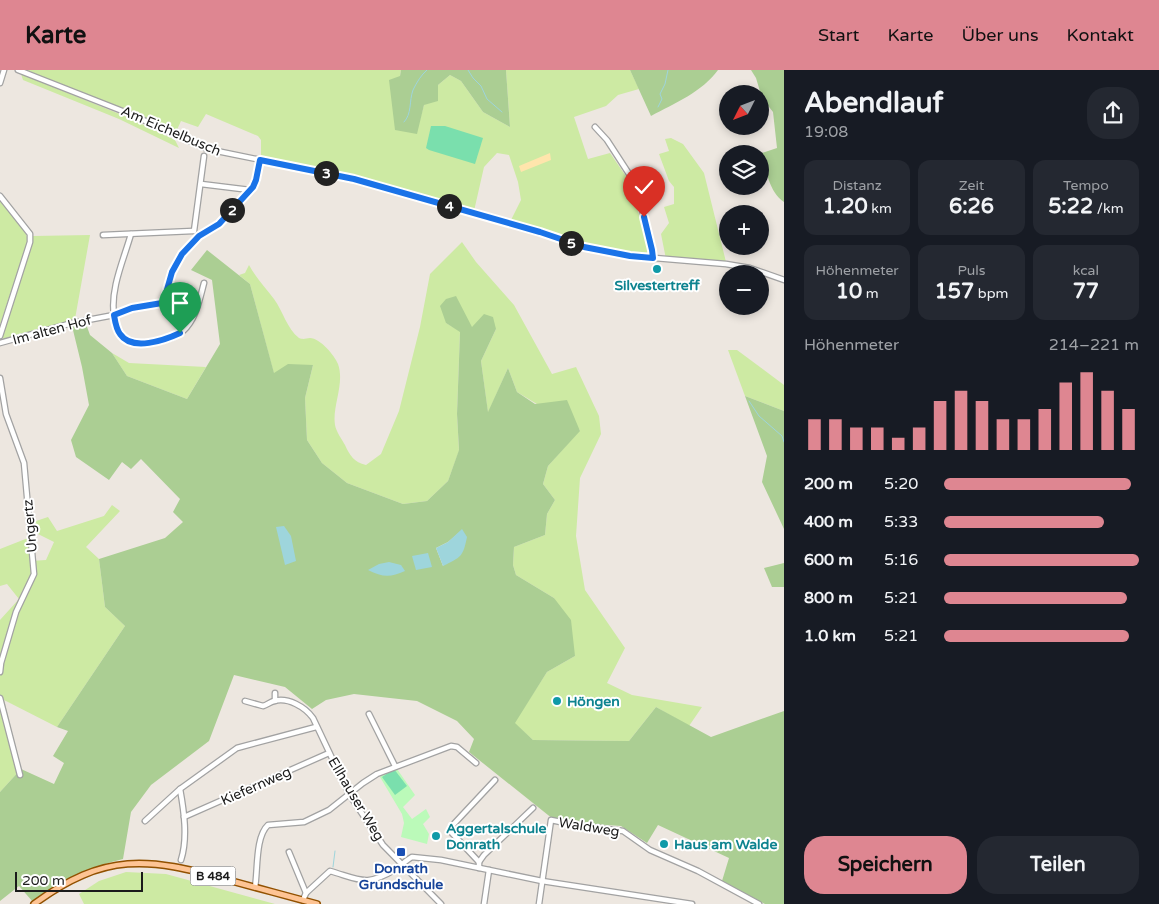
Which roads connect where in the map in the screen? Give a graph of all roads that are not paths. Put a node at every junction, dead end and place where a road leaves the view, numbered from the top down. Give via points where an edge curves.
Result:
1 (4, 70) edge
2 (18, 70) edge
3 (0, 83) edge
4 (595, 127) dead end
5 (204, 156) dead end
6 (260, 160) junction
7 (201, 184) junction
8 (250, 190) junction
9 (0, 196) edge
10 (194, 231) junction
11 (131, 234) junction
12 (103, 235) dead end
13 (199, 236) junction
14 (653, 258) junction
15 (784, 280) edge
16 (204, 283) dead end
17 (114, 315) junction
18 (0, 336) edge
19 (0, 343) edge
20 (0, 378) edge
21 (0, 672) edge
22 (275, 693) dead end
23 (0, 698) edge
24 (245, 700) dead end
25 (275, 701) junction
26 (370, 714) dead end
27 (316, 727) junction
28 (329, 753) junction
29 (476, 763) dead end
30 (395, 766) junction
31 (20, 775) dead end
32 (495, 780) dead end
33 (180, 789) junction
34 (349, 794) junction
35 (533, 808) dead end
36 (184, 818) junction
37 (145, 821) dead end
38 (289, 852) dead end
39 (181, 860) dead end
40 (402, 865) junction
41 (479, 865) junction
42 (489, 870) junction
43 (542, 881) junction
44 (255, 888) junction
45 (306, 893) junction
46 (303, 900) junction
47 (34, 904) edge
48 (317, 904) edge
49 (441, 904) edge
50 (484, 904) edge
51 (539, 904) edge
52 (692, 904) edge
53 (759, 904) edge

1 - 3 street
2 - 6 street, Am Eichelbusch via 130,114 207,149
4 - 14 street via 607,140 640,198
5 - 7 street
6 - 8 street, Im alten Hof via 256,180
6 - 14 street, Am Eichelbusch via 354,179 584,247
7 - 8 street
7 - 10 street
8 - 13 street, Im alten Hof via 219,224
9 - 18 street via 30,234 30,242
10 - 11 street
10 - 13 street
11 - 12 street
11 - 17 street via 113,300
13 - 17 street, Im alten Hof via 182,254 172,272 162,303
14 - 15 street, Am Eichelbusch via 750,268
16 - 17 street via 187,326 180,333 158,342 137,343 124,338
17 - 19 street, Im alten Hof
20 - 21 street, Ungertz via 6,414 24,463 34,574 16,612
22 - 25 street
23 - 31 street
24 - 25 street, Ellhauser Weg via 263,706
25 - 27 street, Ellhauser Weg via 293,702 307,710
26 - 30 street
27 - 28 street, Ellhauser Weg
27 - 33 street via 238,748
28 - 34 street, Ellhauser Weg
28 - 36 street, Kiefernweg
29 - 30 street via 451,746
30 - 34 street via 377,774
32 - 41 street via 451,828
33 - 36 street
33 - 37 street
34 - 40 street, Ellhauser Weg via 383,845
34 - 44 street via 329,810 304,822 268,825 264,829 258,855
35 - 41 street via 484,855
36 - 39 street
38 - 45 street
40 - 41 street via 408,859 420,857
40 - 45 street via 366,882 330,871
40 - 49 street, Ellhauser Weg
41 - 42 street
42 - 43 street
42 - 50 street
43 - 51 street
43 - 52 street
43 - 53 street, Waldweg via 550,820 623,831 650,850
44 - 46 main road, B 484
44 - 47 main road, B 484 via 170,865 133,863 81,876
45 - 46 street
46 - 48 main road, B 484

